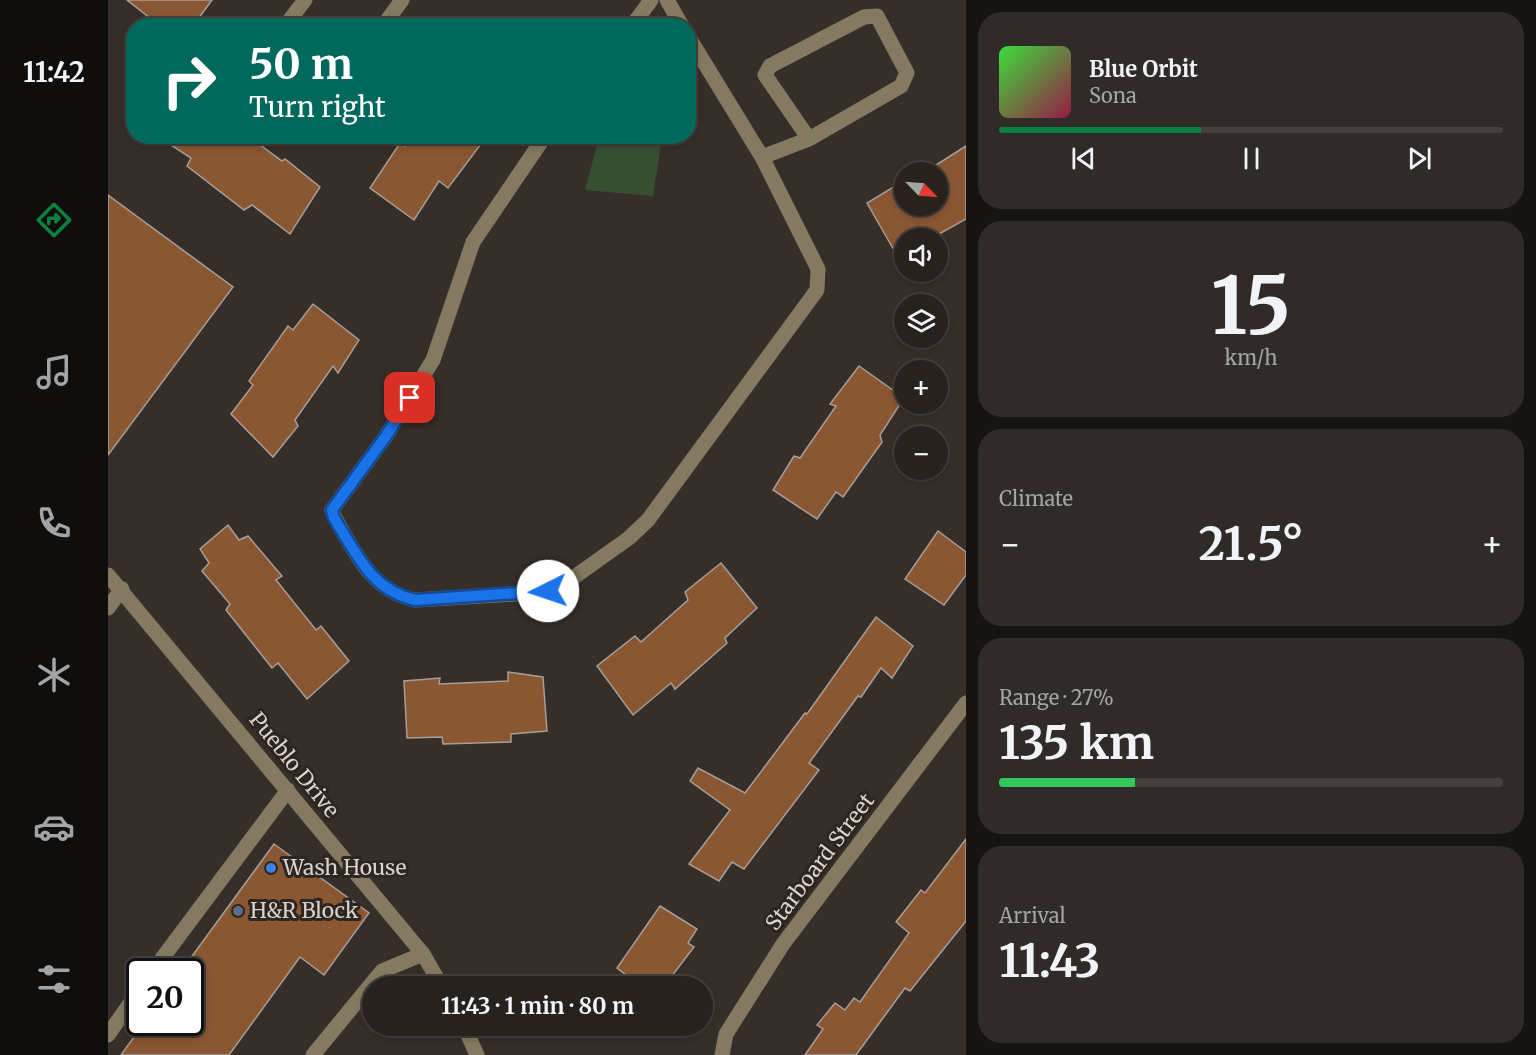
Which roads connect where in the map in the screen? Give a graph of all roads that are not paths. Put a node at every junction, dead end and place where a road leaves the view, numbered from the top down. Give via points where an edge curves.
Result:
1 (305, 0) edge
2 (402, 0) edge
3 (651, 0) edge
4 (667, 0) edge
5 (291, 18) edge
6 (388, 18) edge
7 (638, 18) edge
8 (677, 18) edge
9 (696, 49) edge
10 (809, 139) junction
11 (540, 144) edge
12 (762, 157) junction
13 (108, 575) edge
14 (122, 589) junction
15 (108, 608) edge
16 (966, 703) edge
17 (288, 790) junction
18 (423, 954) junction
19 (162, 958) edge
20 (436, 976) edge
21 (126, 1009) edge
22 (108, 1035) edge
23 (468, 1036) edge
24 (313, 1055) edge
25 (477, 1055) edge
26 (722, 1055) edge

1 - 5 street
2 - 6 street
3 - 7 street
4 - 8 street
9 - 12 street
10 - 10 street via 765,75 770,66 864,17 877,16 907,73 901,86
10 - 12 street
11 - 12 street via 473,242 433,360 386,436 332,510 366,570 395,596 415,600 548,591 570,580 648,520 817,290 818,269
13 - 14 street, Pueblo Drive
14 - 15 street
14 - 17 street, Pueblo Drive
16 - 26 street, Starboard Street via 783,944 726,1034
17 - 18 street, Pueblo Drive
17 - 19 street
18 - 20 street, Pueblo Drive
18 - 24 street via 382,971
21 - 22 street
23 - 25 street

